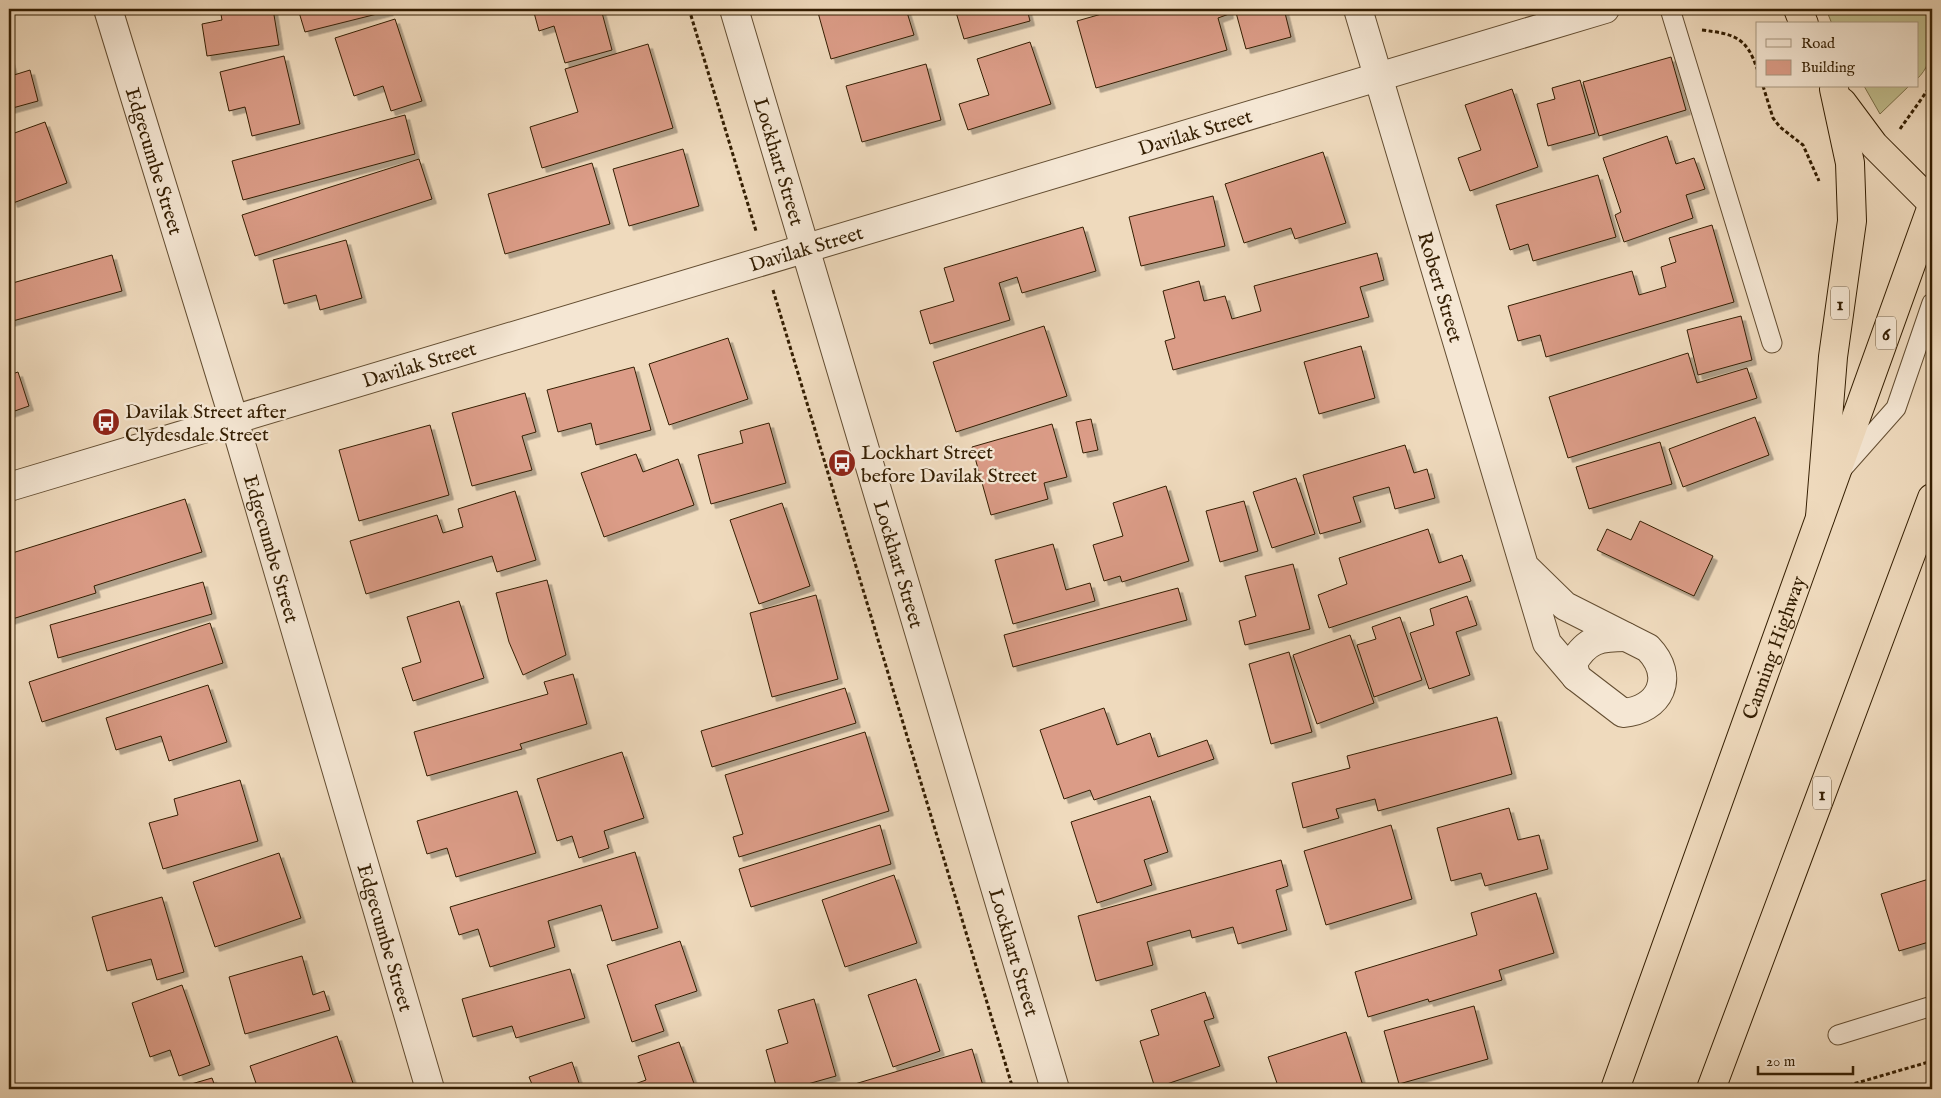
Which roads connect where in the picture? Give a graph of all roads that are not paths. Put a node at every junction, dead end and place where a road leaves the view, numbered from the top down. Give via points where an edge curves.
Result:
1 (108, 9) edge
2 (734, 9) edge
3 (1358, 9) edge
4 (1605, 9) edge
5 (1670, 9) edge
6 (1798, 9) edge
7 (1803, 22) edge
8 (1379, 75) junction
9 (1833, 88) edge
10 (1932, 205) edge
11 (805, 248) junction
12 (1932, 303) edge
13 (1772, 344) dead end
14 (234, 420) junction
15 (1834, 478) junction
16 (9, 487) edge
17 (1932, 498) edge
18 (1820, 517) junction
19 (1524, 566) junction
20 (1626, 637) junction
21 (1576, 677) junction
22 (1932, 1006) edge
23 (1838, 1035) dead end
24 (430, 1089) edge
25 (1055, 1089) edge
26 (1615, 1089) edge
27 (1711, 1089) edge

1 - 14 street, Edgecumbe Street
2 - 11 street, Lockhart Street
3 - 8 street, Robert Street
4 - 8 street, Davilak Street
5 - 13 lane
6 - 7 highway
8 - 11 street, Davilak Street
8 - 19 street, Robert Street
9 - 10 highway via 1864,133
9 - 18 highway, 1 via 1850,163 1852,221 1833,357
10 - 15 highway, Canning Highway / 6
11 - 14 street, Davilak Street
11 - 25 street, Lockhart Street
12 - 15 lane via 1896,408
14 - 16 street, Davilak Street
14 - 24 street, Edgecumbe Street
15 - 18 highway, Canning Highway / 6
17 - 27 highway, 1
18 - 26 highway, Canning Highway / 1
19 - 20 street, Robert Street via 1565,606
19 - 21 street, Robert Street via 1546,643
20 - 21 street via 1606,637 1582,648 1573,663
20 - 21 street, Robert Street via 1648,648 1658,659 1664,672 1656,697 1637,712 1623,713
22 - 23 lane

